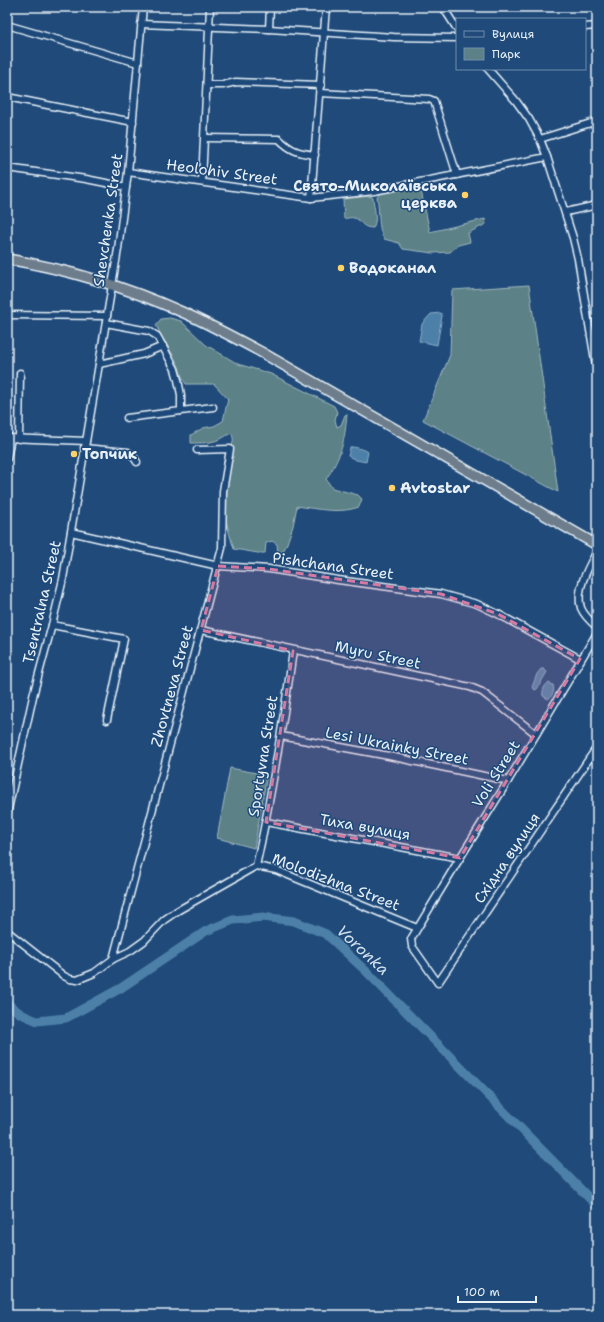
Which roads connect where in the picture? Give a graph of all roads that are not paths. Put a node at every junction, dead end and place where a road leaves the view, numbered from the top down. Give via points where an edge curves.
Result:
1 (143, 7) edge
2 (210, 7) edge
3 (270, 7) edge
4 (326, 7) edge
5 (444, 7) edge
6 (141, 24) junction
7 (7, 25) edge
8 (209, 26) junction
9 (597, 26) edge
10 (456, 27) edge
11 (586, 27) edge
12 (269, 29) junction
13 (325, 32) junction
14 (456, 38) edge
15 (138, 63) junction
16 (489, 70) edge
17 (207, 85) junction
18 (321, 85) junction
19 (320, 93) junction
20 (7, 97) edge
21 (597, 121) edge
22 (133, 122) junction
23 (205, 138) junction
24 (540, 139) junction
25 (315, 155) junction
26 (548, 157) junction
27 (7, 168) edge
28 (128, 172) junction
29 (457, 175) junction
30 (202, 182) junction
31 (126, 187) junction
32 (311, 198) junction
33 (597, 205) edge
34 (566, 212) junction
35 (7, 259) edge
36 (112, 285) junction
37 (7, 315) edge
38 (107, 320) junction
39 (163, 346) junction
40 (99, 364) junction
41 (597, 372) edge
42 (20, 373) dead end
43 (212, 407) dead end
44 (181, 411) junction
45 (127, 418) dead end
46 (9, 438) edge
47 (18, 438) junction
48 (86, 441) junction
49 (84, 448) junction
50 (197, 450) dead end
51 (7, 458) edge
52 (138, 462) dead end
53 (71, 532) junction
54 (597, 545) edge
55 (597, 551) edge
56 (218, 566) junction
57 (52, 625) junction
58 (597, 628) edge
59 (201, 630) junction
60 (597, 633) edge
61 (293, 651) junction
62 (580, 659) junction
63 (107, 720) dead end
64 (536, 734) junction
65 (281, 736) junction
66 (597, 747) edge
67 (508, 781) junction
68 (7, 814) edge
69 (266, 822) junction
70 (460, 858) junction
71 (256, 866) junction
72 (417, 928) junction
73 (7, 931) edge
74 (113, 959) junction
75 (438, 983) joint

1 - 6 street, Shevchenka Street
2 - 8 street
3 - 12 street
4 - 13 street
5 - 10 street
6 - 8 street
6 - 15 street, Shevchenka Street
7 - 15 street
8 - 12 street
8 - 17 street
9 - 11 street
12 - 13 street
13 - 14 street
13 - 18 street
15 - 22 street, Shevchenka Street
16 - 24 street via 516,101
17 - 18 street via 236,82
17 - 23 street
18 - 19 street
19 - 25 street
19 - 29 street via 434,101
20 - 22 street
21 - 24 street
22 - 28 street, Shevchenka Street
23 - 25 street via 279,139 288,148
23 - 30 street
24 - 26 street
25 - 32 street
26 - 29 street, Heolohiv Street
26 - 34 street
27 - 31 street
28 - 30 street, Heolohiv Street
28 - 31 street, Shevchenka Street
29 - 32 street, Heolohiv Street via 374,191
30 - 32 street, Heolohiv Street
31 - 36 street, Shevchenka Street
33 - 34 street
34 - 41 street via 578,259
35 - 36 highway via 71,272
36 - 38 street, Shevchenka Street
36 - 54 highway via 153,299 261,352
37 - 38 street
38 - 39 street via 149,331 157,336
38 - 40 street, Shevchenka Street
39 - 40 street via 144,354
39 - 44 street via 175,369 181,395
40 - 48 street, Shevchenka Street
42 - 47 street
43 - 44 street
44 - 45 street
46 - 47 street
46 - 51 street
47 - 48 street
48 - 49 street, Tsentralna Street
49 - 52 street via 128,452
49 - 53 street, Tsentralna Street
50 - 56 street, Zhovtneva Street via 230,449 223,491 223,540
53 - 56 street, Pishchana Street
53 - 57 street, Tsentralna Street
55 - 58 street via 588,568 579,599 581,609
56 - 59 street, Zhovtneva Street
56 - 62 street, Pishchana Street via 269,569 457,597 498,614
57 - 63 street via 124,639
57 - 68 street, Tsentralna Street
59 - 61 street, Myru Street
59 - 74 street, Zhovtneva Street
60 - 62 street, Voli Street
61 - 64 street, Myru Street via 470,687 482,692
61 - 65 street, Sportyvna Street
62 - 64 street, Voli Street
64 - 67 street, Voli Street
65 - 67 street, Lesi Ukrainky Street
65 - 69 street, Sportyvna Street
66 - 75 street, Східна вулиця
67 - 70 street, Voli Street
69 - 70 street, Тиха вулиця
69 - 71 street, Sportyvna Street
70 - 72 street, Voli Street
71 - 72 street, Molodizhna Street via 276,870
71 - 74 street, Molodizhna Street via 177,911 164,920 144,941
72 - 75 street, Voli Street via 411,939 412,946
73 - 74 street, Molodizhna Street via 70,979 77,980 88,975

